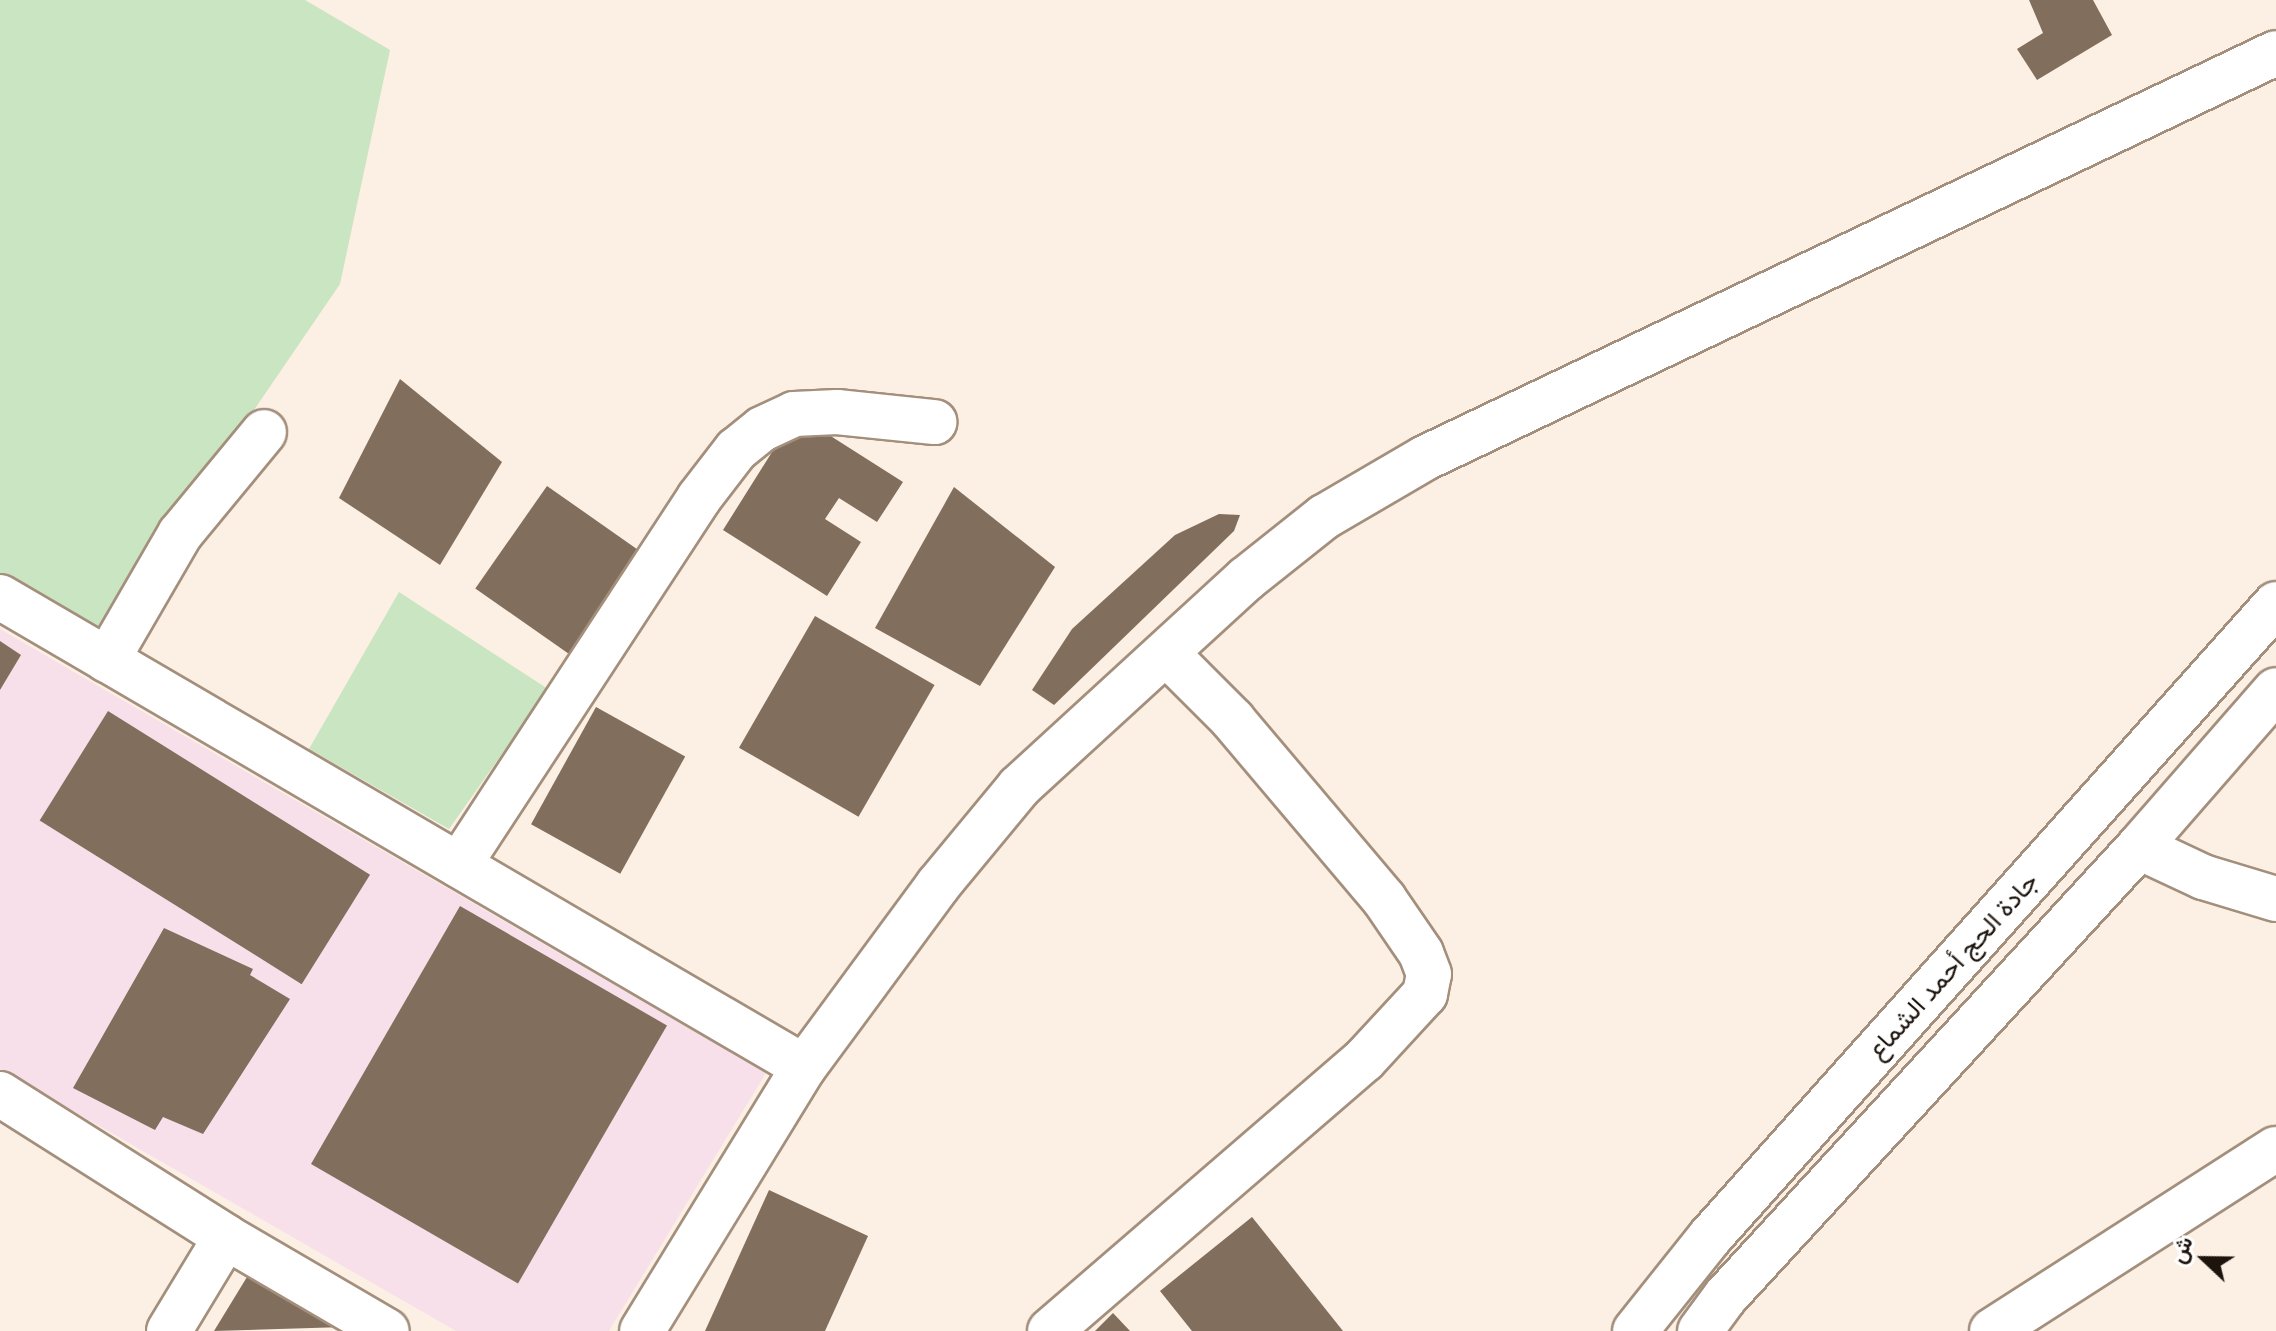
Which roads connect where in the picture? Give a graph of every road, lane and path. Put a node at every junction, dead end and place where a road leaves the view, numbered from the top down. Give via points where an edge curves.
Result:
1 (2276, 53) edge
2 (934, 422) dead end
3 (264, 432) dead end
4 (0, 597) edge
5 (2276, 604) edge
6 (1168, 655) junction
7 (107, 660) junction
8 (2276, 690) edge
9 (2139, 847) junction
10 (459, 865) junction
11 (2276, 899) edge
12 (804, 1067) junction
13 (0, 1094) edge
14 (2276, 1149) edge
15 (226, 1237) junction
16 (169, 1331) edge
17 (387, 1331) edge
18 (642, 1331) edge
19 (1050, 1331) edge
20 (1635, 1331) edge
21 (1700, 1331) edge
22 (1992, 1331) edge

1 - 6 main road via 1425,458 1324,517 1246,579
2 - 10 main road via 837,412 794,414 762,429 736,450 699,498
3 - 7 main road via 180,534
4 - 7 main road
5 - 20 main road, جادة الحج أحمد الشماع via 1710,1237
6 - 12 main road via 1019,787 938,885
6 - 19 main road via 1233,720 1384,899 1421,953 1427,984 1408,1016 1364,1060
7 - 10 main road
8 - 9 main road
9 - 11 main road via 2203,877
9 - 21 main road via 1725,1297
10 - 12 main road
12 - 18 main road
13 - 15 main road
14 - 22 main road
15 - 16 main road
15 - 17 main road

